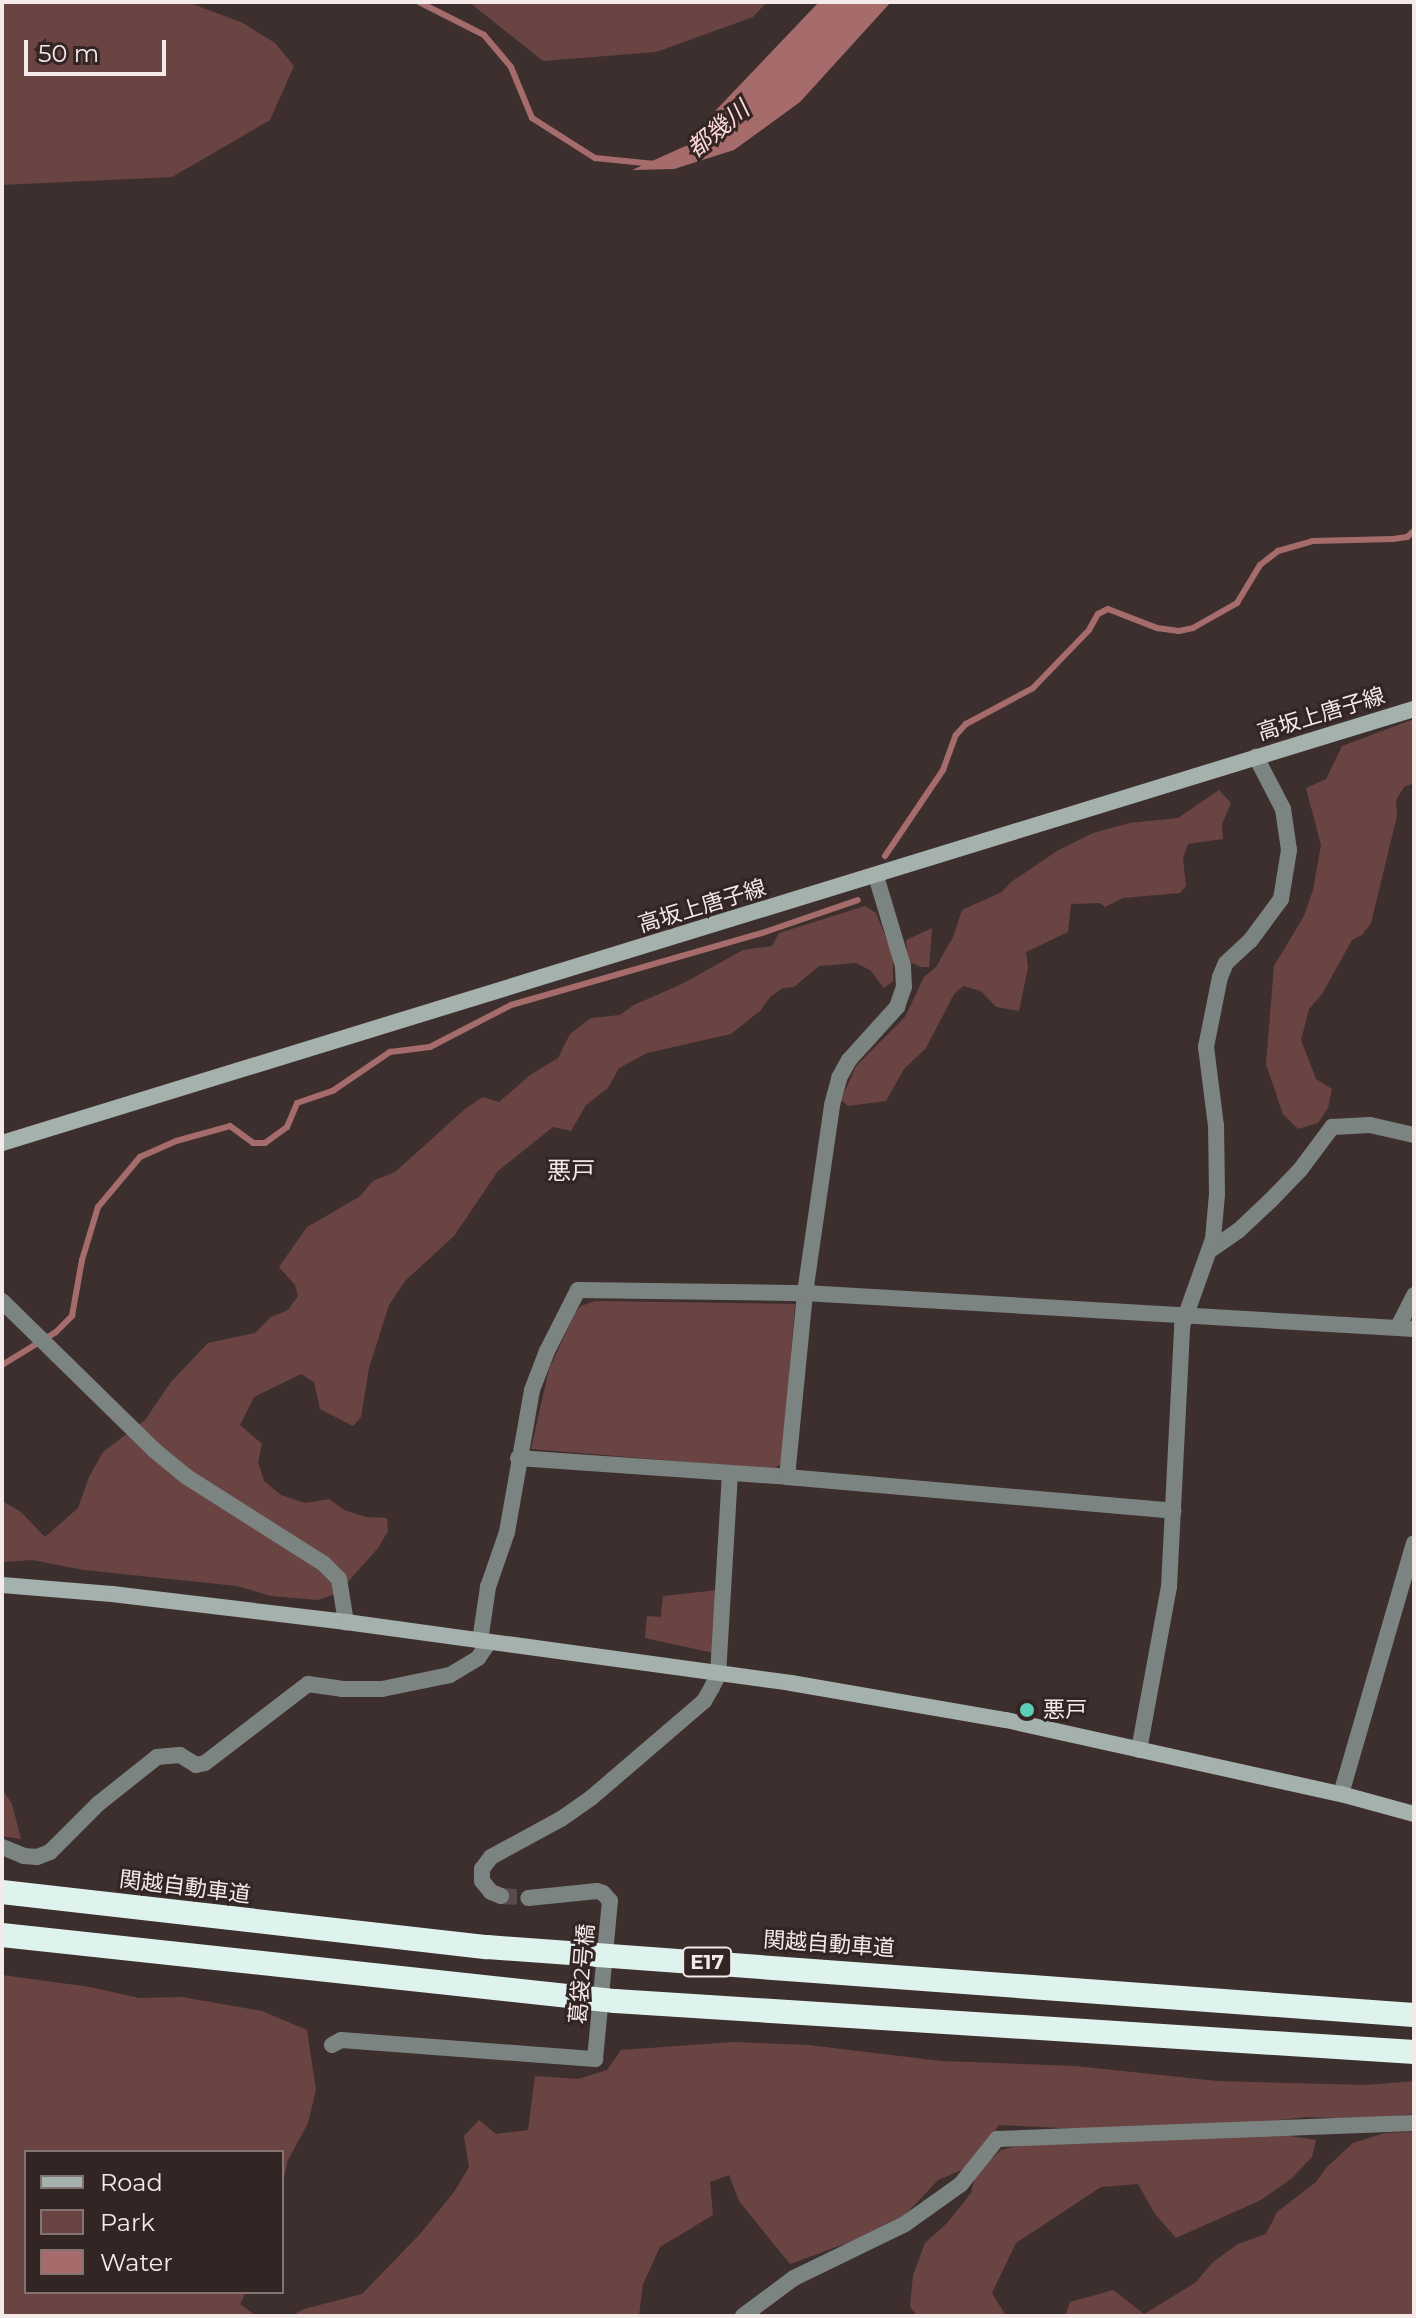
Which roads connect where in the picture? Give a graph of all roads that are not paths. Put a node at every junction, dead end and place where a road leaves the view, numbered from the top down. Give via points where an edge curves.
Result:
1 (1414, 709) edge
2 (1256, 757) junction
3 (876, 876) junction
4 (1414, 1135) edge
5 (2, 1143) edge
6 (1212, 1249) junction
7 (805, 1293) junction
8 (1414, 1295) edge
9 (2, 1301) edge
10 (1184, 1314) junction
11 (1406, 1328) edge
12 (518, 1458) junction
13 (730, 1473) junction
14 (787, 1477) junction
15 (1174, 1511) junction
16 (1414, 1543) edge
17 (2, 1585) edge
18 (346, 1622) junction
19 (484, 1641) junction
20 (718, 1675) junction
21 (1139, 1750) junction
22 (1341, 1794) junction
23 (1414, 1814) edge
24 (2, 1847) edge
25 (2, 1892) edge
26 (501, 1896) dead end
27 (528, 1898) tunnel mouth
28 (2, 1935) edge
29 (1414, 2015) edge
30 (332, 2045) dead end
31 (1414, 2052) edge
32 (1414, 2123) edge
33 (743, 2316) edge

1 - 2 main road, 高坂上唐子線
2 - 3 main road, 高坂上唐子線
2 - 6 street via 1283,809 1289,850 1281,899 1226,963 1213,1005 1206,1047 1216,1126
3 - 5 main road, 高坂上唐子線
3 - 7 street via 903,966 904,987 897,1007 839,1078
4 - 6 street via 1370,1125 1332,1127 1271,1200
6 - 10 street
7 - 10 street
7 - 12 street via 578,1290 532,1390
7 - 14 street
8 - 11 street
9 - 18 street via 187,1477 324,1564 339,1579
10 - 11 street
10 - 15 street
12 - 13 street
12 - 19 street via 507,1532 488,1587
13 - 14 street
13 - 20 street
14 - 15 street
15 - 21 street via 1169,1587
16 - 22 street
17 - 18 main road
18 - 19 main road
19 - 20 main road
19 - 24 street via 478,1658 450,1675 382,1689 308,1684 205,1763 196,1765 180,1755 157,1757 98,1804 50,1852 24,1856
20 - 21 main road via 963,1712
20 - 26 street via 704,1701 591,1798 491,1857 482,1869 482,1881
21 - 22 main road
22 - 23 main road
25 - 29 highway, 関越自動車道 / E17 via 487,1947
27 - 30 street, 葛袋2号橋 via 597,1891 610,1901 595,2059 341,2040
28 - 31 highway, E17 via 615,2001
32 - 33 street via 997,2139 961,2184 924,2211 794,2278

